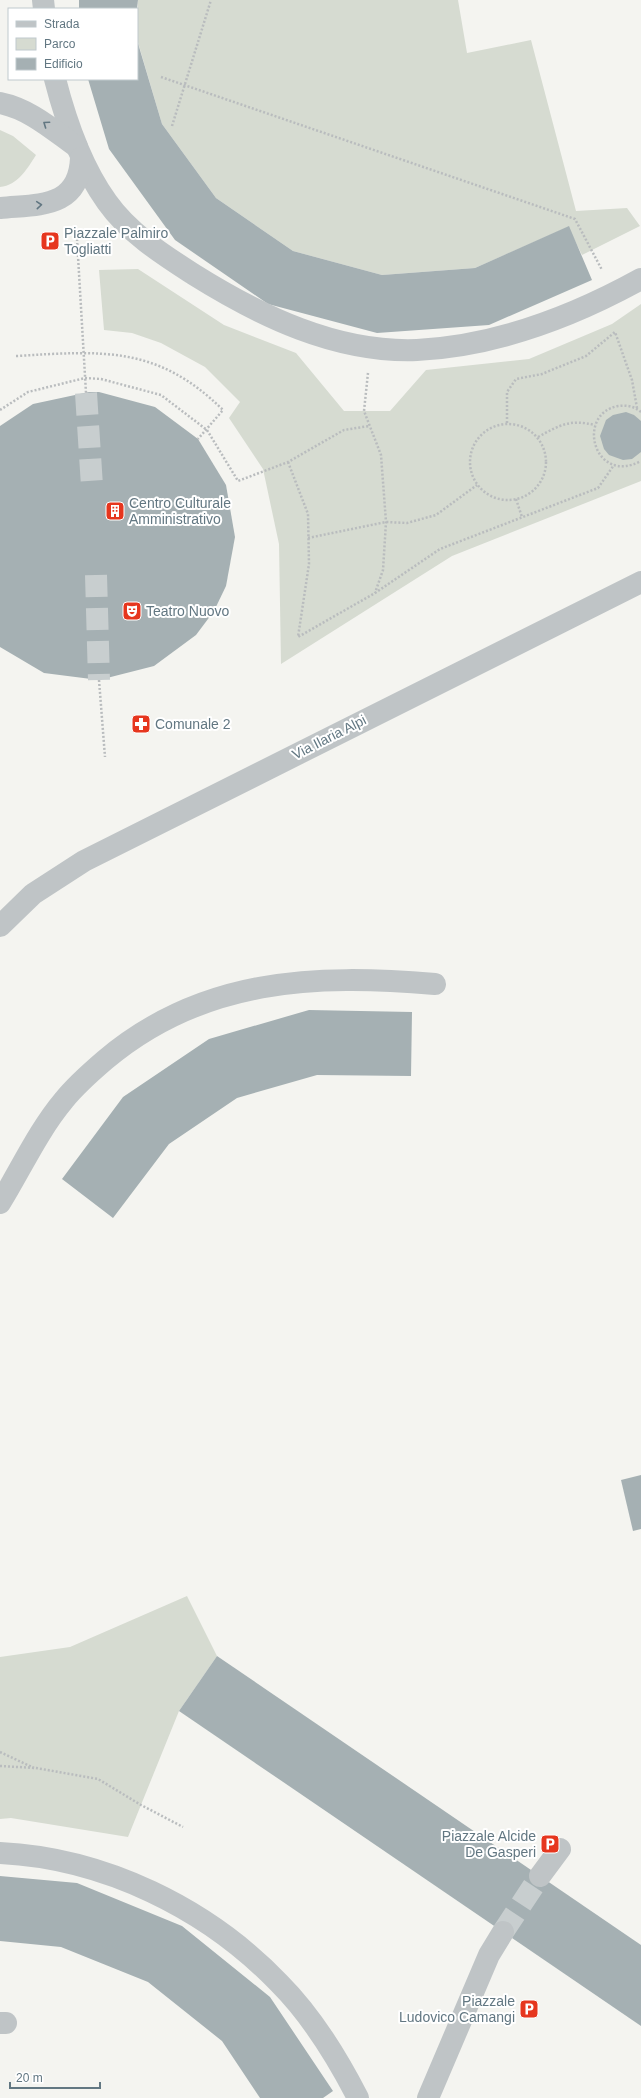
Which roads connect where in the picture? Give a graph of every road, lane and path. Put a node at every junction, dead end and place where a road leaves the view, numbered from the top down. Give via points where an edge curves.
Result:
1 (211, 0) edge
2 (161, 77) dead end
3 (55, 80) edge
4 (185, 85) junction
5 (0, 103) edge
6 (172, 126) dead end
7 (79, 153) junction
8 (0, 208) edge
9 (77, 239) dead end
10 (641, 279) edge
11 (615, 294) junction
12 (371, 347) junction
13 (83, 352) junction
14 (16, 356) dead end
15 (86, 378) junction
16 (86, 393) tunnel mouth
17 (637, 408) junction
18 (0, 410) edge
19 (641, 412) edge
20 (507, 423) junction
21 (595, 425) junction
22 (370, 426) junction
23 (538, 437) junction
24 (198, 439) dead end
25 (641, 461) edge
26 (288, 462) junction
27 (614, 465) junction
28 (477, 485) junction
29 (516, 500) junction
30 (522, 517) junction
31 (386, 522) junction
32 (308, 538) junction
33 (641, 582) edge
34 (375, 593) junction
35 (99, 680) tunnel mouth
36 (105, 756) dead end
37 (23, 902) junction
38 (0, 912) edge
39 (0, 926) edge
40 (435, 984) dead end
41 (0, 1203) edge
42 (0, 1752) edge
43 (0, 1766) edge
44 (36, 1768) junction
45 (184, 1827) dead end
46 (560, 1850) dead end
47 (0, 1853) edge
48 (540, 1876) tunnel mouth
49 (503, 1932) tunnel mouth
50 (358, 2098) edge
51 (428, 2098) edge

1 - 4 path
2 - 4 path
3 - 7 street
4 - 6 path
4 - 11 path via 575,219
7 -> 5 street via 30,114
8 -> 7 street via 46,204 64,197 78,180
7 - 12 street via 108,203 125,223 181,267 271,318 315,334
9 - 13 path
10 - 11 street
11 - 12 street via 542,323 489,339 417,350
12 - 22 path via 364,411
13 - 14 path
13 - 15 path
13 - 24 path via 120,354 167,368 202,390 223,410
15 - 16 path
15 - 18 path via 28,392
15 - 26 path via 101,379 161,395 207,430 238,481
17 - 19 path
17 - 20 path via 632,380 615,332 586,356 542,374 516,379 507,392
17 - 21 path via 616,406 601,416
20 - 23 path via 520,425
20 - 28 path via 490,428 475,442 470,461 471,473
21 - 23 path via 578,421 556,427
21 - 27 path via 595,446 605,460
22 - 26 path via 344,430
22 - 31 path via 381,455
23 - 29 path via 544,448 546,468 542,480 529,494
25 - 27 path via 623,467
26 - 32 path via 308,514
27 - 30 path via 598,488
28 - 29 path via 486,494 499,500
28 - 31 path via 436,515 407,523
29 - 30 path
30 - 34 path via 440,549
31 - 32 path
31 - 34 path via 383,570
32 - 34 path via 309,564 298,637
33 - 37 street, Via Ilaria Alpi via 94,856 53,880
35 - 36 path
37 - 38 street, Via Ilaria Alpi
37 - 39 street, Via Ilaria Alpi
40 - 41 street via 353,979 271,985 222,997 159,1022 114,1052 64,1100 37,1138
42 - 44 path
43 - 44 path
44 - 45 path via 98,1779
46 - 48 street
47 - 50 street via 44,1858 104,1873 148,1890 198,1918 257,1962 285,1989 331,2051
49 - 51 street via 489,1955

